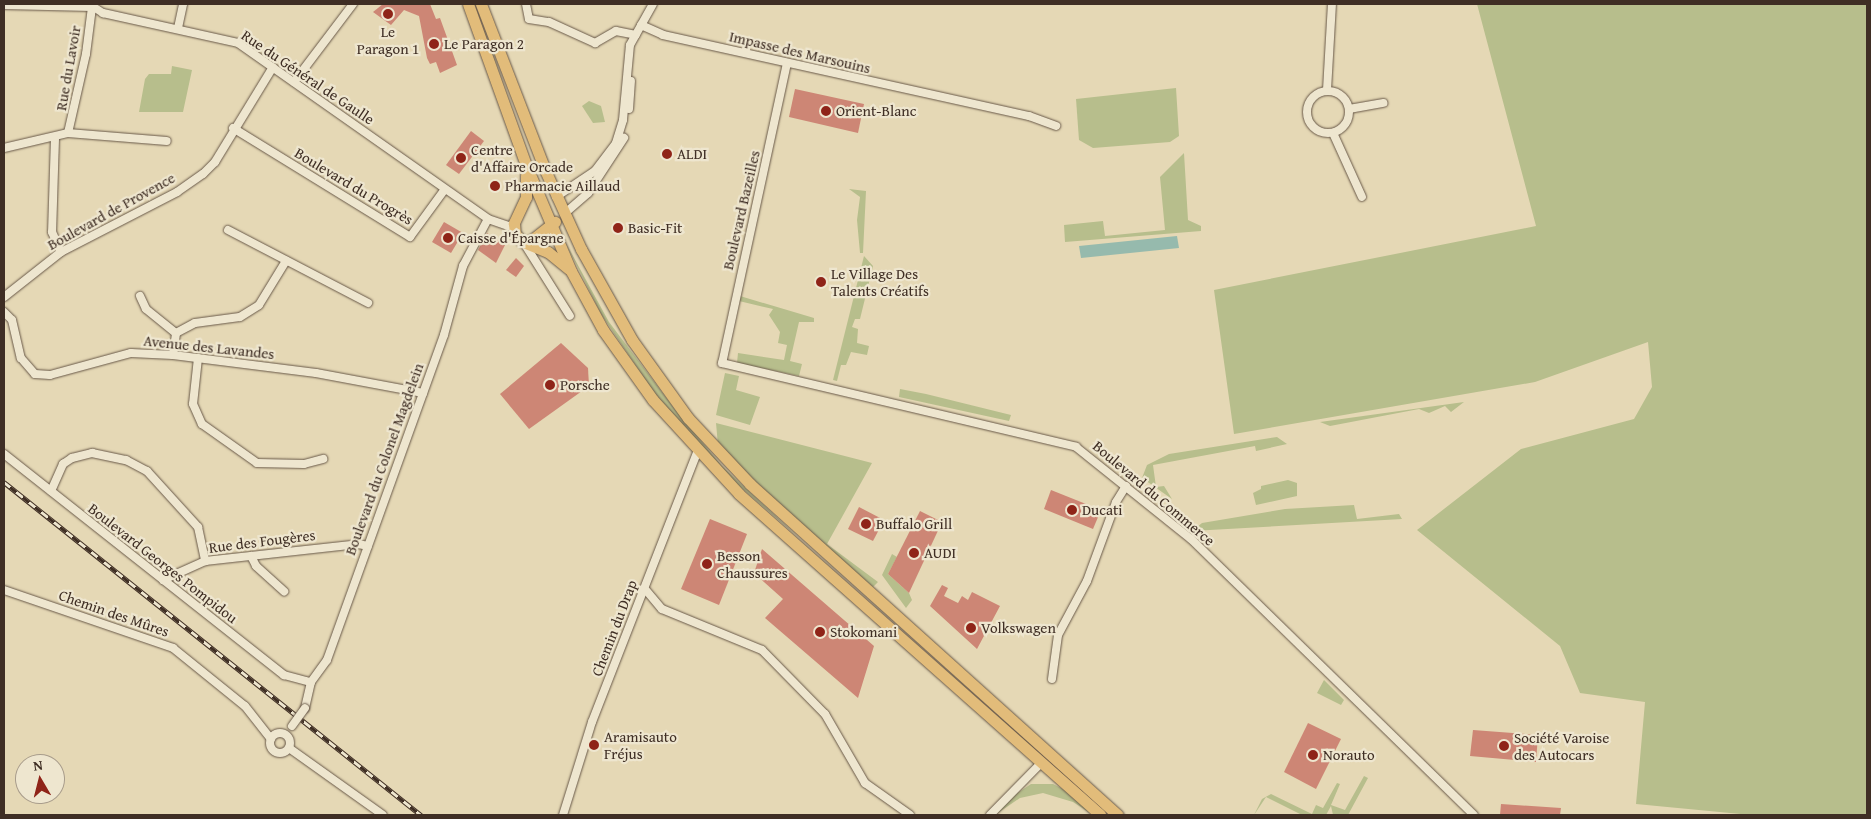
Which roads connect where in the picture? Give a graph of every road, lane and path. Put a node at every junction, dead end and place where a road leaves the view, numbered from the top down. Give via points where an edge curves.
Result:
1 (184, 4) edge
2 (353, 4) edge
3 (468, 4) edge
4 (481, 4) edge
5 (526, 4) edge
6 (653, 4) edge
7 (1332, 4) edge
8 (4, 5) edge
9 (90, 6) edge
10 (641, 25) junction
11 (178, 28) junction
12 (636, 35) junction
13 (787, 63) junction
14 (273, 67) junction
15 (294, 82) junction
16 (1327, 90) junction
17 (1383, 103) dead end
18 (1349, 109) junction
19 (1056, 126) dead end
20 (233, 128) junction
21 (68, 133) junction
22 (1334, 133) junction
23 (55, 138) junction
24 (167, 141) dead end
25 (4, 148) edge
26 (526, 165) junction
27 (445, 189) junction
28 (556, 197) junction
29 (1362, 197) dead end
30 (542, 205) junction
31 (564, 214) junction
32 (488, 219) junction
33 (515, 223) junction
34 (551, 226) junction
35 (228, 230) dead end
36 (526, 242) junction
37 (61, 252) junction
38 (286, 261) junction
39 (571, 271) junction
40 (140, 296) dead end
41 (4, 297) edge
42 (368, 303) dead end
43 (4, 312) edge
44 (570, 316) dead end
45 (176, 333) junction
46 (173, 355) junction
47 (198, 358) junction
48 (722, 362) joint
49 (423, 393) junction
50 (697, 453) junction
51 (4, 454) edge
52 (324, 459) dead end
53 (1126, 486) junction
54 (51, 491) junction
55 (368, 546) junction
56 (251, 556) junction
57 (205, 561) junction
58 (163, 580) junction
59 (644, 589) junction
60 (4, 590) edge
61 (284, 591) dead end
62 (1052, 679) dead end
63 (311, 682) junction
64 (286, 734) junction
65 (271, 739) junction
66 (289, 748) junction
67 (1042, 762) junction
68 (383, 815) edge
69 (563, 815) edge
70 (910, 815) edge
71 (990, 815) edge
72 (1100, 815) edge
73 (1118, 815) edge
74 (1474, 815) edge

1 - 11 street
2 - 15 street
3 - 26 main road
4 - 28 main road
5 - 12 street via 529,19 549,22 595,42 616,31
6 - 10 street
7 - 16 street
8 - 9 street, Rue du Général de Gaulle
9 - 11 street, Rue du Général de Gaulle via 103,13
9 - 21 street, Rue du Lavoir via 86,54
10 - 12 street
10 - 13 street, Impasse des Marsouins via 664,35
11 - 14 street, Rue du Général de Gaulle via 238,43
12 - 28 street via 628,52 623,120 616,143 595,171
12 - 31 street via 628,116 620,148 588,193
13 - 19 street, Impasse des Marsouins via 1029,116
13 - 48 street, Boulevard Bazeilles
14 - 15 street, Rue du Général de Gaulle
14 - 20 street, Boulevard de Provence
15 - 27 street, Rue du Général de Gaulle
16 - 18 street via 1340,95
16 - 22 street via 1309,101 1306,115 1319,132
17 - 18 street
18 - 22 street via 1345,125
20 - 27 street, Boulevard du Progrès via 410,237
20 - 37 street, Boulevard de Provence via 214,162 177,192
21 - 23 street
21 - 24 street
22 - 29 street
23 - 25 street
23 - 37 street via 52,232
26 - 30 main road
26 - 33 main road via 526,197
27 - 32 street, Rue du Général de Gaulle
28 - 30 main road
28 - 31 main road
30 - 33 main road
30 - 34 main road
31 - 34 main road
31 - 73 main road via 632,340 712,446
32 - 33 street, Rue du Général de Gaulle
32 - 49 street, Boulevard du Colonel Magdelein via 463,266
33 - 36 main road
34 - 36 main road
34 - 39 main road
35 - 38 street
36 - 39 main road via 548,252
36 - 44 street
37 - 41 street, Boulevard de Provence
38 - 42 street
38 - 45 street via 259,305 251,312 195,323
39 - 50 main road via 616,350
40 - 45 street via 146,309
43 - 46 street, Avenue des Lavandes via 12,320 21,358 36,374 50,375 131,353
45 - 46 street
46 - 47 street, Avenue des Lavandes
47 - 49 street, Avenue des Lavandes via 316,373
47 - 52 street via 193,404 202,424 257,463 304,464
48 - 53 street, Boulevard du Commerce via 1067,444 1086,453
49 - 55 street, Boulevard du Colonel Magdelein
50 - 59 street, Chemin du Drap
50 - 67 main road
51 - 54 street, Boulevard Georges Pompidou
53 - 62 street via 1116,502 1087,581 1058,635
53 - 74 street, Boulevard du Commerce via 1191,539
54 - 57 street via 63,464 72,458 92,453 126,460 146,471 198,527
54 - 58 street, Boulevard Georges Pompidou
55 - 56 street, Rue des Fougères via 358,544
55 - 63 street, Boulevard du Colonel Magdelein via 327,660
56 - 57 street, Rue des Fougères
56 - 61 street via 256,566
57 - 58 street, Rue des Fougères
58 - 63 street, Boulevard Georges Pompidou via 284,675
59 - 69 street, Chemin du Drap via 575,771
59 - 70 street via 662,609 762,650 825,714 865,783
60 - 65 street, Chemin des Mûres via 174,648 245,706
63 - 64 street, Boulevard du Colonel Magdelein, bridge via 305,708
64 - 65 street via 278,733
64 - 66 street
65 - 66 street, Chemin des Mûres via 276,752
66 - 68 street
67 - 71 street
67 - 72 main road

